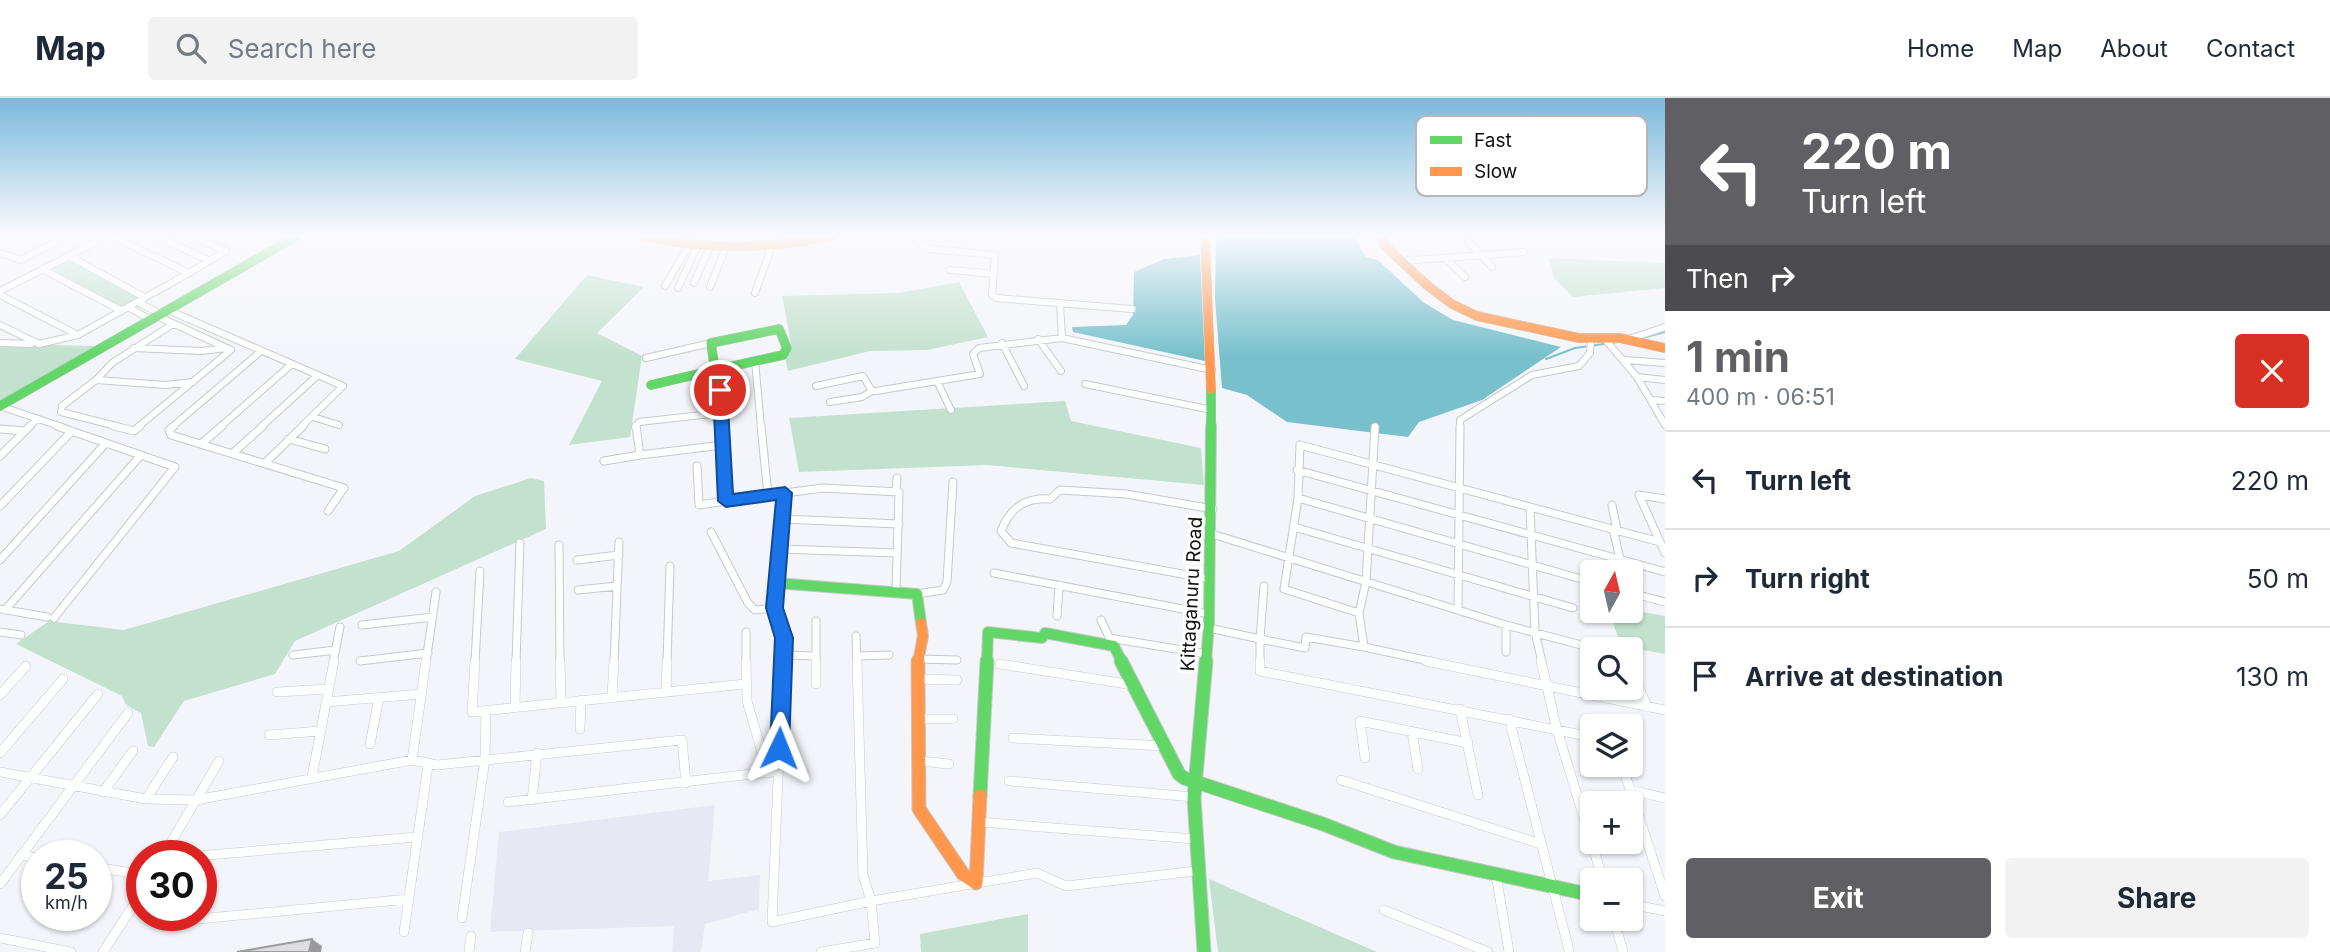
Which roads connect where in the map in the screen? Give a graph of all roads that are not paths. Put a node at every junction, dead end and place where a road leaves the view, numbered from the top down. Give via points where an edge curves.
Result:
1 (30, 276) edge
2 (56, 276) edge
3 (106, 276) edge
4 (183, 276) edge
5 (227, 276) edge
6 (672, 276) edge
7 (682, 276) edge
8 (697, 276) edge
9 (714, 276) edge
10 (763, 276) edge
11 (994, 276) edge
12 (1207, 276) edge
13 (1419, 276) edge
14 (694, 283) dead end
15 (665, 286) dead end
16 (710, 287) dead end
17 (678, 288) dead end
18 (0, 293) edge
19 (755, 293) dead end
20 (144, 296) junction
21 (137, 302) junction
22 (1060, 304) junction
23 (125, 309) junction
24 (1132, 309) dead end
25 (159, 315) junction
26 (173, 324) junction
27 (0, 325) edge
28 (1665, 327) edge
29 (78, 335) junction
30 (1062, 338) junction
31 (1591, 338) junction
32 (1604, 338) junction
33 (1038, 339) junction
34 (1626, 340) junction
35 (0, 343) edge
36 (711, 343) junction
37 (1002, 343) junction
38 (39, 344) junction
39 (133, 348) junction
40 (229, 348) junction
41 (1665, 348) edge
42 (260, 352) junction
43 (646, 358) dead end
44 (1625, 360) junction
45 (755, 361) junction
46 (1665, 363) edge
47 (292, 364) junction
48 (716, 369) junction
49 (1212, 370) junction
50 (1061, 371) dead end
51 (318, 375) junction
52 (1637, 377) junction
53 (96, 380) junction
54 (1665, 380) edge
55 (937, 381) junction
56 (195, 382) junction
57 (1085, 384) dead end
58 (651, 385) dead end
59 (816, 386) dead end
60 (1024, 386) dead end
61 (872, 391) junction
62 (1652, 400) junction
63 (1665, 401) edge
64 (830, 402) dead end
65 (0, 406) edge
66 (951, 410) dead end
67 (1212, 410) junction
68 (720, 413) junction
69 (313, 417) junction
70 (37, 419) junction
71 (1665, 424) edge
72 (339, 425) dead end
73 (1375, 426) dead end
74 (0, 429) edge
75 (25, 431) junction
76 (72, 431) junction
77 (289, 439) junction
78 (106, 443) junction
79 (201, 444) junction
80 (723, 445) junction
81 (325, 449) dead end
82 (233, 453) junction
83 (640, 455) junction
84 (0, 456) edge
85 (141, 456) junction
86 (604, 461) dead end
87 (265, 463) junction
88 (1374, 465) junction
89 (697, 466) dead end
90 (1297, 470) junction
91 (897, 478) dead end
92 (953, 482) dead end
93 (1457, 487) junction
94 (896, 491) junction
95 (1372, 491) junction
96 (785, 493) junction
97 (768, 495) junction
98 (1298, 499) junction
99 (1665, 499) edge
100 (726, 501) junction
101 (1612, 505) dead end
102 (0, 506) edge
103 (1530, 507) junction
104 (1213, 509) junction
105 (328, 511) dead end
106 (1457, 514) junction
107 (783, 519) junction
108 (1370, 519) junction
109 (899, 524) junction
110 (1294, 527) junction
111 (1615, 530) junction
112 (711, 531) dead end
113 (1212, 534) junction
114 (1532, 535) junction
115 (619, 542) dead end
116 (1458, 542) junction
117 (1660, 542) junction
118 (520, 543) dead end
119 (559, 545) dead end
120 (780, 549) junction
121 (1368, 549) junction
122 (1665, 553) edge
123 (897, 554) junction
124 (618, 555) junction
125 (1290, 559) junction
126 (1620, 559) junction
127 (0, 560) edge
128 (577, 560) dead end
129 (1532, 564) junction
130 (670, 566) dead end
131 (480, 571) dead end
132 (1665, 572) edge
133 (994, 573) dead end
134 (1458, 574) junction
135 (1580, 578) edge
136 (1210, 579) junction
137 (1366, 582) junction
138 (775, 583) junction
139 (1059, 585) junction
140 (617, 586) junction
141 (1264, 586) dead end
142 (578, 590) dead end
143 (896, 591) junction
144 (436, 592) dead end
145 (918, 594) junction
146 (1536, 597) junction
147 (1643, 597) edge
148 (1665, 603) edge
149 (775, 608) junction
150 (1573, 608) dead end
151 (3, 610) edge
152 (1458, 610) junction
153 (1359, 613) junction
154 (1209, 614) junction
155 (1057, 616) dead end
156 (433, 617) junction
157 (1101, 620) dead end
158 (816, 621) dead end
159 (362, 625) dead end
160 (1506, 625) junction
161 (340, 626) dead end
162 (1209, 628) junction
163 (0, 632) edge
164 (746, 632) dead end
165 (1535, 632) junction
166 (21, 635) dead end
167 (856, 636) dead end
168 (1260, 639) junction
169 (1112, 642) junction
170 (1580, 645) edge
171 (1364, 647) junction
172 (336, 650) junction
173 (1506, 652) dead end
174 (428, 653) junction
175 (889, 654) dead end
176 (1207, 654) junction
177 (293, 655) dead end
178 (783, 655) junction
179 (816, 656) junction
180 (857, 656) junction
181 (918, 659) junction
182 (360, 660) dead end
183 (957, 660) dead end
184 (1000, 664) dead end
185 (26, 666) dead end
186 (63, 678) dead end
187 (918, 678) junction
188 (957, 680) dead end
189 (745, 684) junction
190 (816, 684) dead end
191 (1133, 685) junction
192 (1548, 688) junction
193 (328, 689) junction
194 (277, 692) dead end
195 (666, 692) junction
196 (98, 694) dead end
197 (421, 694) junction
198 (0, 695) edge
199 (1580, 695) edge
200 (612, 697) junction
201 (1643, 697) edge
202 (379, 698) junction
203 (581, 700) junction
204 (1608, 700) edge
205 (326, 702) junction
206 (561, 702) junction
207 (514, 707) junction
208 (1647, 707) junction
209 (1461, 709) junction
210 (486, 710) junction
211 (1665, 710) edge
212 (128, 713) dead end
213 (919, 719) junction
214 (953, 719) dead end
215 (1509, 719) junction
216 (580, 729) dead end
217 (1557, 730) junction
218 (321, 731) junction
219 (1412, 732) junction
220 (269, 735) dead end
221 (1580, 735) edge
222 (1013, 738) dead end
223 (1468, 743) junction
224 (370, 744) dead end
225 (1165, 746) junction
226 (133, 751) dead end
227 (0, 752) edge
228 (537, 753) junction
229 (173, 757) dead end
230 (1364, 758) dead end
231 (485, 759) junction
232 (412, 760) junction
233 (219, 761) dead end
234 (920, 761) junction
235 (948, 764) dead end
236 (428, 765) junction
237 (1418, 769) dead end
238 (778, 771) junction
239 (0, 772) edge
240 (768, 773) junction
241 (312, 777) junction
242 (1626, 777) edge
243 (29, 778) junction
244 (1341, 780) dead end
245 (1009, 781) dead end
246 (686, 783) junction
247 (1195, 783) junction
248 (73, 787) junction
249 (1630, 790) junction
250 (103, 792) junction
251 (1478, 795) dead end
252 (1194, 797) junction
253 (1665, 798) edge
254 (146, 799) junction
255 (196, 800) junction
256 (532, 800) junction
257 (508, 802) dead end
258 (0, 815) edge
259 (979, 822) junction
260 (418, 837) junction
261 (1195, 839) junction
262 (33, 840) edge
263 (172, 840) edge
264 (1541, 844) junction
265 (217, 854) edge
266 (21, 856) edge
267 (1598, 868) edge
268 (1196, 871) junction
269 (1496, 875) junction
270 (0, 884) edge
271 (976, 884) junction
272 (1552, 887) junction
273 (1580, 893) edge
274 (1665, 896) edge
275 (409, 899) junction
276 (872, 901) junction
277 (1643, 906) edge
278 (1384, 910) dead end
279 (1665, 911) edge
280 (217, 916) edge
281 (126, 917) edge
282 (462, 918) dead end
283 (1617, 931) edge
284 (404, 932) dead end
285 (528, 933) dead end
286 (471, 936) dead end
287 (0, 938) edge
288 (875, 947) edge
289 (1569, 950) edge
290 (71, 952) edge
291 (103, 952) edge
292 (469, 952) edge
293 (525, 952) edge
294 (821, 952) edge
295 (1204, 952) edge
296 (1488, 952) edge
297 (1509, 952) edge
298 (1623, 952) edge

1 - 18 street
2 - 23 street
3 - 20 street
4 - 20 street
5 - 25 street
6 - 15 street
7 - 17 street
8 - 14 street
9 - 16 street
10 - 19 street
11 - 22 street via 992,295 996,298
12 - 49 street, Kittaganuru Road
13 - 31 street via 1452,304 1477,316
18 - 29 street
20 - 21 street
21 - 23 street
21 - 25 street
22 - 24 street
22 - 30 street
23 - 25 street
23 - 29 street
25 - 26 street
25 - 42 street
25 - 65 street
26 - 39 street
26 - 40 street
27 - 38 street
28 - 34 street
29 - 38 street
30 - 33 street
30 - 49 street
31 - 32 street
31 - 93 street via 1590,354 1579,366 1532,375 1462,416
32 - 34 street
32 - 44 street
33 - 37 street
33 - 50 street
34 - 41 street
35 - 38 street
36 - 43 street
36 - 45 street via 779,329 786,352
36 - 48 street
37 - 55 street via 974,352 979,374
37 - 60 street
39 - 40 street
39 - 53 street
40 - 56 street via 229,353
42 - 47 street
42 - 79 street via 169,430 171,435
44 - 46 street
44 - 52 street
45 - 48 street
45 - 97 street
47 - 51 street
47 - 79 street
48 - 58 street
48 - 68 street
49 - 67 street, Kittaganuru Road
51 - 69 street via 343,386
51 - 82 street
52 - 54 street
52 - 62 street
53 - 56 street via 166,385
53 - 56 street via 62,406 61,412 128,432 139,429
55 - 61 street
55 - 66 street
57 - 67 street
59 - 61 street via 863,376
61 - 64 street
62 - 63 street
62 - 71 street
65 - 70 street
67 - 104 street, Kittaganuru Road
68 - 80 street
68 - 83 street via 639,422 635,427
69 - 72 street
69 - 77 street
70 - 75 street
70 - 76 street
73 - 88 street
74 - 75 street
75 - 84 street
76 - 78 street
76 - 102 street
77 - 81 street
77 - 87 street
78 - 85 street
78 - 127 street
79 - 82 street
80 - 83 street
80 - 100 street
82 - 87 street
83 - 86 street
85 - 151 street
85 - 151 street via 175,469 50,617
87 - 105 street via 344,488
88 - 90 street via 1300,445
88 - 93 street
88 - 95 street
89 - 100 street via 699,505
90 - 95 street
90 - 98 street
91 - 94 street
92 - 145 street via 947,582 943,590
93 - 103 street
93 - 106 street
94 - 96 street via 823,488
94 - 109 street via 900,496
95 - 106 street
95 - 108 street
96 - 97 street
96 - 107 street
97 - 100 street
98 - 108 street
98 - 110 street
99 - 117 street via 1639,495
101 - 111 street
103 - 111 street
103 - 114 street
104 - 113 street, Kittaganuru Road
104 - 136 street via 1126,494 1060,490 1050,499 1022,500 1006,516 1001,531 1011,543
106 - 114 street
106 - 116 street
107 - 109 street
107 - 120 street
108 - 116 street
108 - 121 street
109 - 123 street
110 - 121 street
110 - 125 street
111 - 117 street
111 - 126 street
112 - 149 street via 748,603 755,610
113 - 125 street
113 - 136 street, Kittaganuru Road
114 - 126 street
114 - 129 street
115 - 124 street
116 - 129 street
116 - 134 street
117 - 122 street
118 - 207 street
119 - 206 street
120 - 123 street
120 - 138 street
121 - 134 street
121 - 137 street
123 - 143 street
124 - 128 street
124 - 140 street
125 - 137 street
125 - 153 street via 1284,590
126 - 132 street
129 - 135 street
129 - 146 street
130 - 195 street
131 - 210 street via 472,712
133 - 139 street
134 - 146 street
134 - 152 street
136 - 154 street, Kittaganuru Road
137 - 152 street
137 - 153 street
138 - 143 street
138 - 149 street
139 - 154 street
139 - 155 street
140 - 142 street
140 - 200 street
141 - 168 street
143 - 145 street
144 - 156 street
145 - 181 street via 923,636
146 - 150 street
146 - 165 street
147 - 148 street
149 - 178 street via 783,627
152 - 160 street
153 - 171 street
154 - 162 street, Kittaganuru Road
156 - 159 street
156 - 174 street
157 - 169 street
158 - 179 street
160 - 165 street
160 - 173 street
161 - 172 street
162 - 168 street
162 - 176 street, Kittaganuru Road
163 - 166 street
164 - 189 street
165 - 170 street
165 - 192 street
167 - 180 street
168 - 171 street via 1305,648 1306,637
168 - 209 street via 1260,671
169 - 176 street
169 - 191 street
169 - 259 street via 1045,633 1042,638 988,632
171 - 192 street
172 - 177 street
172 - 193 street
174 - 182 street
174 - 197 street
175 - 180 street
176 - 247 street, Kittaganuru Road
178 - 179 street
178 - 238 street
179 - 190 street
180 - 276 street via 863,875
181 - 183 street
181 - 187 street
184 - 191 street
185 - 198 street
186 - 227 street
187 - 188 street
187 - 213 street
189 - 195 street
189 - 240 street
191 - 225 street
192 - 199 street
192 - 217 street
193 - 194 street
193 - 205 street
195 - 200 street
196 - 243 street
197 - 202 street
197 - 232 street
200 - 203 street
201 - 208 street
202 - 205 street
202 - 224 street
203 - 206 street
203 - 216 street
204 - 208 street
205 - 218 street
206 - 207 street
207 - 210 street
208 - 211 street
209 - 215 street
209 - 223 street
210 - 231 street
212 - 248 street
213 - 214 street
213 - 234 street
215 - 217 street
215 - 264 street
217 - 221 street
217 - 267 street
218 - 220 street
218 - 241 street
219 - 223 street
219 - 230 street via 1360,721
219 - 237 street
222 - 225 street
223 - 251 street
225 - 247 street via 1179,774
226 - 250 street
228 - 231 street
228 - 246 street via 682,740
228 - 256 street
229 - 254 street
231 - 236 street
231 - 282 street
232 - 236 street
232 - 241 street
233 - 255 street
234 - 235 street
234 - 271 street via 919,809 963,874
236 - 260 street
238 - 240 street
238 - 276 street via 772,922
239 - 243 street
240 - 246 street
241 - 255 street
242 - 249 street
243 - 248 street
243 - 258 street
244 - 264 street
245 - 252 street
246 - 256 street
247 - 252 street, Kittaganuru Road
247 - 269 street via 1394,852
248 - 250 street
248 - 262 street
249 - 253 street
249 - 274 street
250 - 254 street
252 - 261 street, Kittaganuru Road
254 - 255 street
255 - 263 street
256 - 257 street
259 - 261 street
259 - 271 street
260 - 265 street
260 - 275 street
261 - 268 street, Kittaganuru Road
264 - 272 street
266 - 270 street
268 - 271 street via 1066,886 1037,873
268 - 295 street, Kittaganuru Road
269 - 272 street
269 - 297 street
271 - 276 street
272 - 273 street
272 - 289 street
275 - 280 street
275 - 284 street
276 - 288 street
277 - 279 street
278 - 296 street
281 - 291 street
283 - 298 street
285 - 293 street
286 - 292 street
287 - 290 street
288 - 294 street

